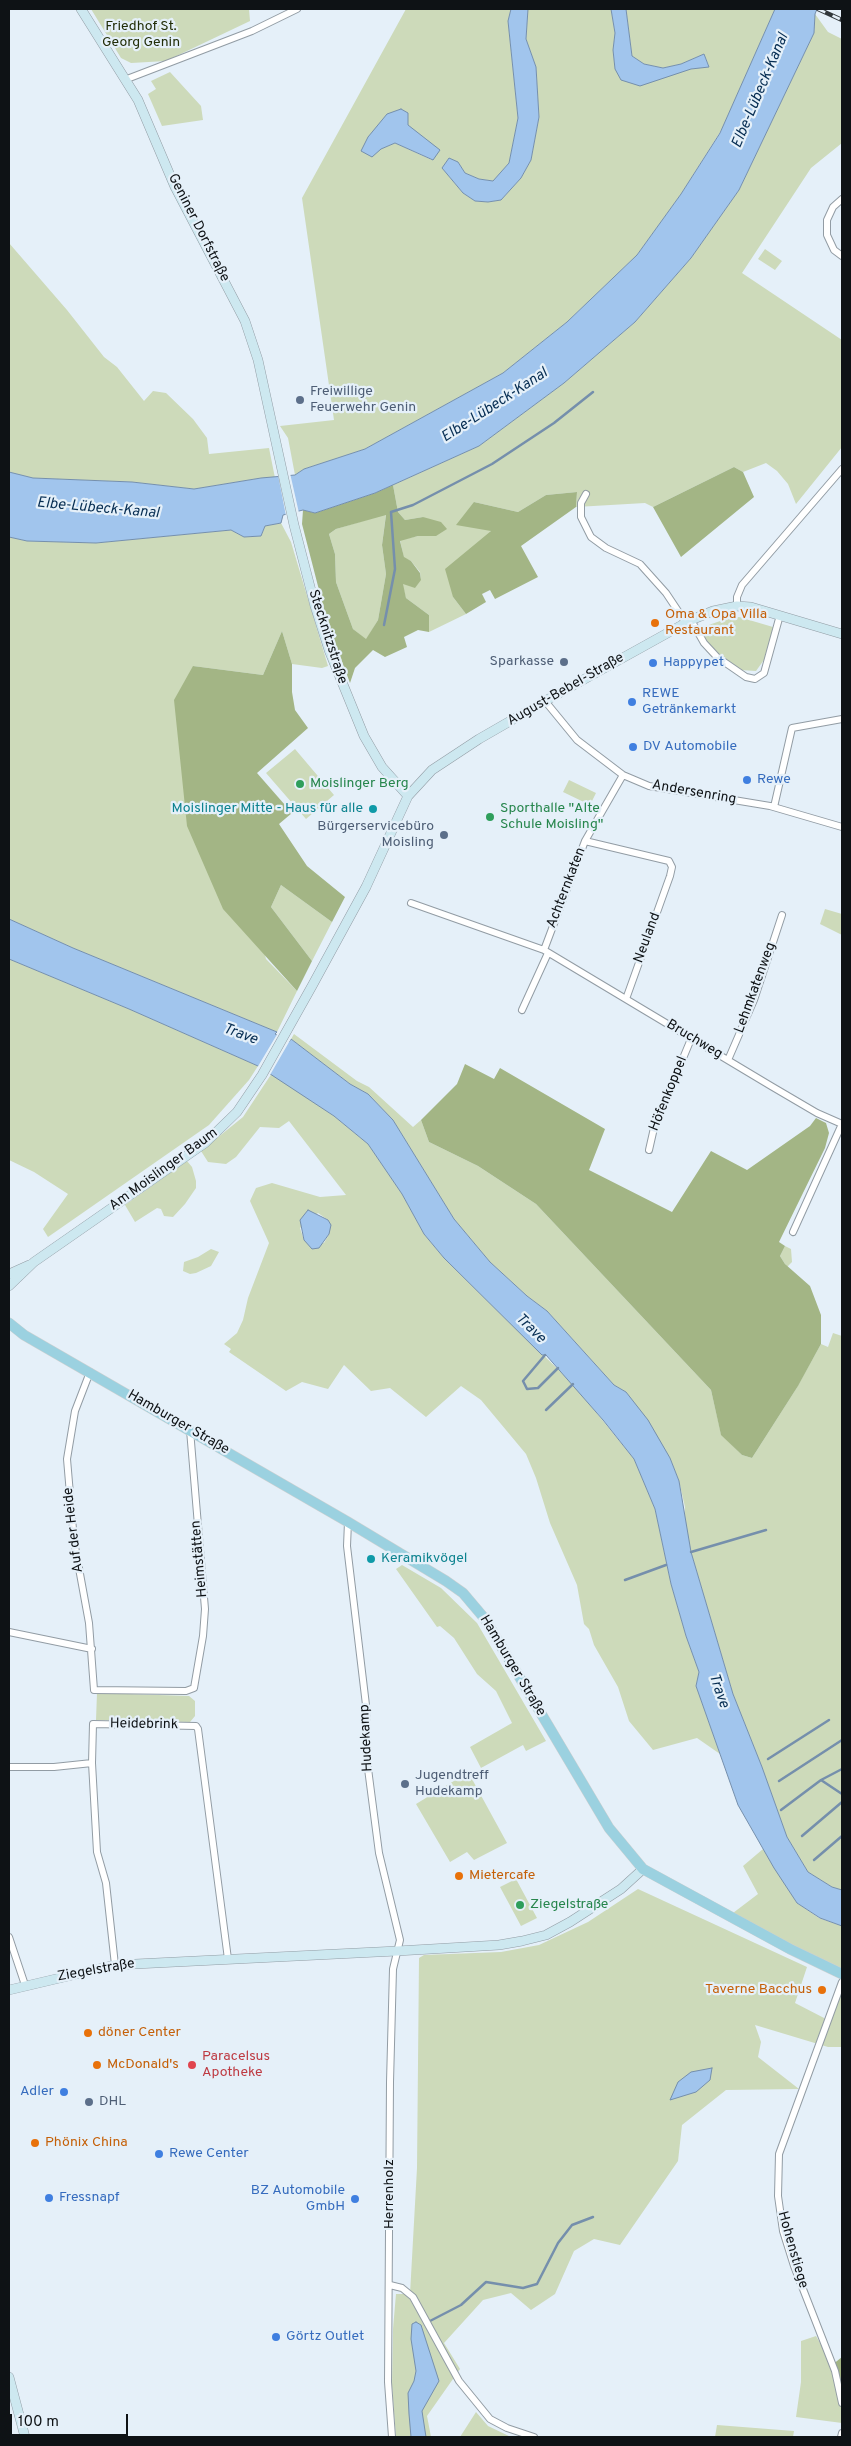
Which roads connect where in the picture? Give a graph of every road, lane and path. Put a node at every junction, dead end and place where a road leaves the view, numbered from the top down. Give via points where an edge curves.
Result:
1 (81, 9) edge
2 (297, 9) edge
3 (126, 79) junction
4 (842, 199) edge
5 (842, 256) edge
6 (281, 462) joint
7 (842, 470) edge
8 (586, 494) dead end
9 (737, 606) junction
10 (780, 616) junction
11 (688, 621) junction
12 (842, 634) edge
13 (545, 700) junction
14 (842, 719) edge
15 (623, 776) junction
16 (408, 796) junction
17 (774, 807) junction
18 (842, 827) edge
19 (585, 841) junction
20 (411, 903) dead end
21 (782, 915) dead end
22 (546, 951) junction
23 (626, 999) junction
24 (522, 1010) dead end
25 (691, 1039) junction
26 (728, 1060) junction
27 (842, 1124) edge
28 (649, 1150) dead end
29 (794, 1232) dead end
30 (31, 1264) junction
31 (9, 1274) edge
32 (9, 1286) edge
33 (9, 1323) edge
34 (9, 1332) edge
35 (23, 1334) junction
36 (90, 1372) junction
37 (190, 1430) junction
38 (348, 1522) junction
39 (9, 1632) edge
40 (92, 1648) junction
41 (94, 1690) joint
42 (92, 1763) junction
43 (9, 1767) edge
44 (643, 1869) junction
45 (9, 1937) edge
46 (397, 1951) junction
47 (228, 1959) junction
48 (115, 1965) junction
49 (842, 1974) edge
50 (842, 1982) edge
51 (25, 1985) junction
52 (9, 1990) edge
53 (390, 2285) junction
54 (9, 2377) edge
55 (842, 2402) edge
56 (842, 2433) edge
57 (25, 2437) edge
58 (392, 2437) edge
59 (534, 2437) edge
60 (841, 2437) edge

1 - 3 main road, Geniner Dorfstraße
2 - 3 street via 252,31
3 - 6 main road, Geniner Dorfstraße via 144,112 174,187 245,321 258,360
4 - 5 street via 833,207 827,235 834,250
6 - 16 main road, Stecknitzstraße via 314,606 341,683 371,750
7 - 9 street via 742,585
8 - 11 street via 581,503 581,517 591,536 606,548 640,564
9 - 10 main road
9 - 11 main road, August-Bebel-Straße
10 - 11 street via 764,674 755,679 717,657
10 - 12 main road
11 - 13 main road, August-Bebel-Straße
13 - 15 street, Andersenring via 577,740
13 - 16 main road, August-Bebel-Straße via 444,761
14 - 17 street via 792,728
15 - 17 street, Andersenring via 649,786
15 - 19 street, Achternkaten
16 - 30 main road, Am Moislinger Baum via 366,887 289,1028 237,1112 205,1143
17 - 18 street, Andersenring
19 - 22 street, Achternkaten
19 - 23 street, Neuland via 669,861 672,867
20 - 22 street, Bruchweg
21 - 26 street, Lehmkatenweg via 754,1000
22 - 23 street, Bruchweg
22 - 24 street
23 - 25 street, Bruchweg
25 - 26 street, Bruchweg
25 - 28 street, Höfenkoppel via 654,1128
26 - 27 street, Bruchweg
27 - 29 street
30 - 31 main road, Am Moislinger Baum
30 - 32 main road, Am Moislinger Baum
33 - 35 main road, Hamburger Straße
34 - 35 main road
35 - 36 main road, Hamburger Straße
36 - 37 main road, Hamburger Straße
36 - 40 street, Auf der Heide via 73,1418 67,1459 74,1540
37 - 38 main road, Hamburger Straße
37 - 41 street, Heimstätten via 204,1609 194,1688 186,1691
38 - 44 main road, Hamburger Straße via 446,1581 486,1619 609,1828
38 - 46 street, Hudekamp via 347,1546 365,1689 367,1764 379,1853 400,1940
39 - 40 street
40 - 41 street, Auf der Heide
42 - 43 street
42 - 47 street, Heidebrink via 93,1724 196,1726 201,1744
42 - 48 street via 97,1852 106,1883
44 - 46 main road, Ziegelstraße via 621,1890 546,1934 499,1945
44 - 49 main road, Hamburger Straße
45 - 51 street
46 - 47 main road, Ziegelstraße
46 - 53 street, Herrenholz via 393,1969 390,2088
47 - 48 main road, Ziegelstraße
48 - 51 main road, Ziegelstraße
50 - 55 street, Hohenstiege via 779,2154 778,2196 794,2266 834,2371
51 - 52 main road, Ziegelstraße
53 - 58 street, Herrenholz via 388,2382
53 - 59 street via 402,2288 413,2297 459,2381 485,2414 507,2428
54 - 57 main road
56 - 60 street

